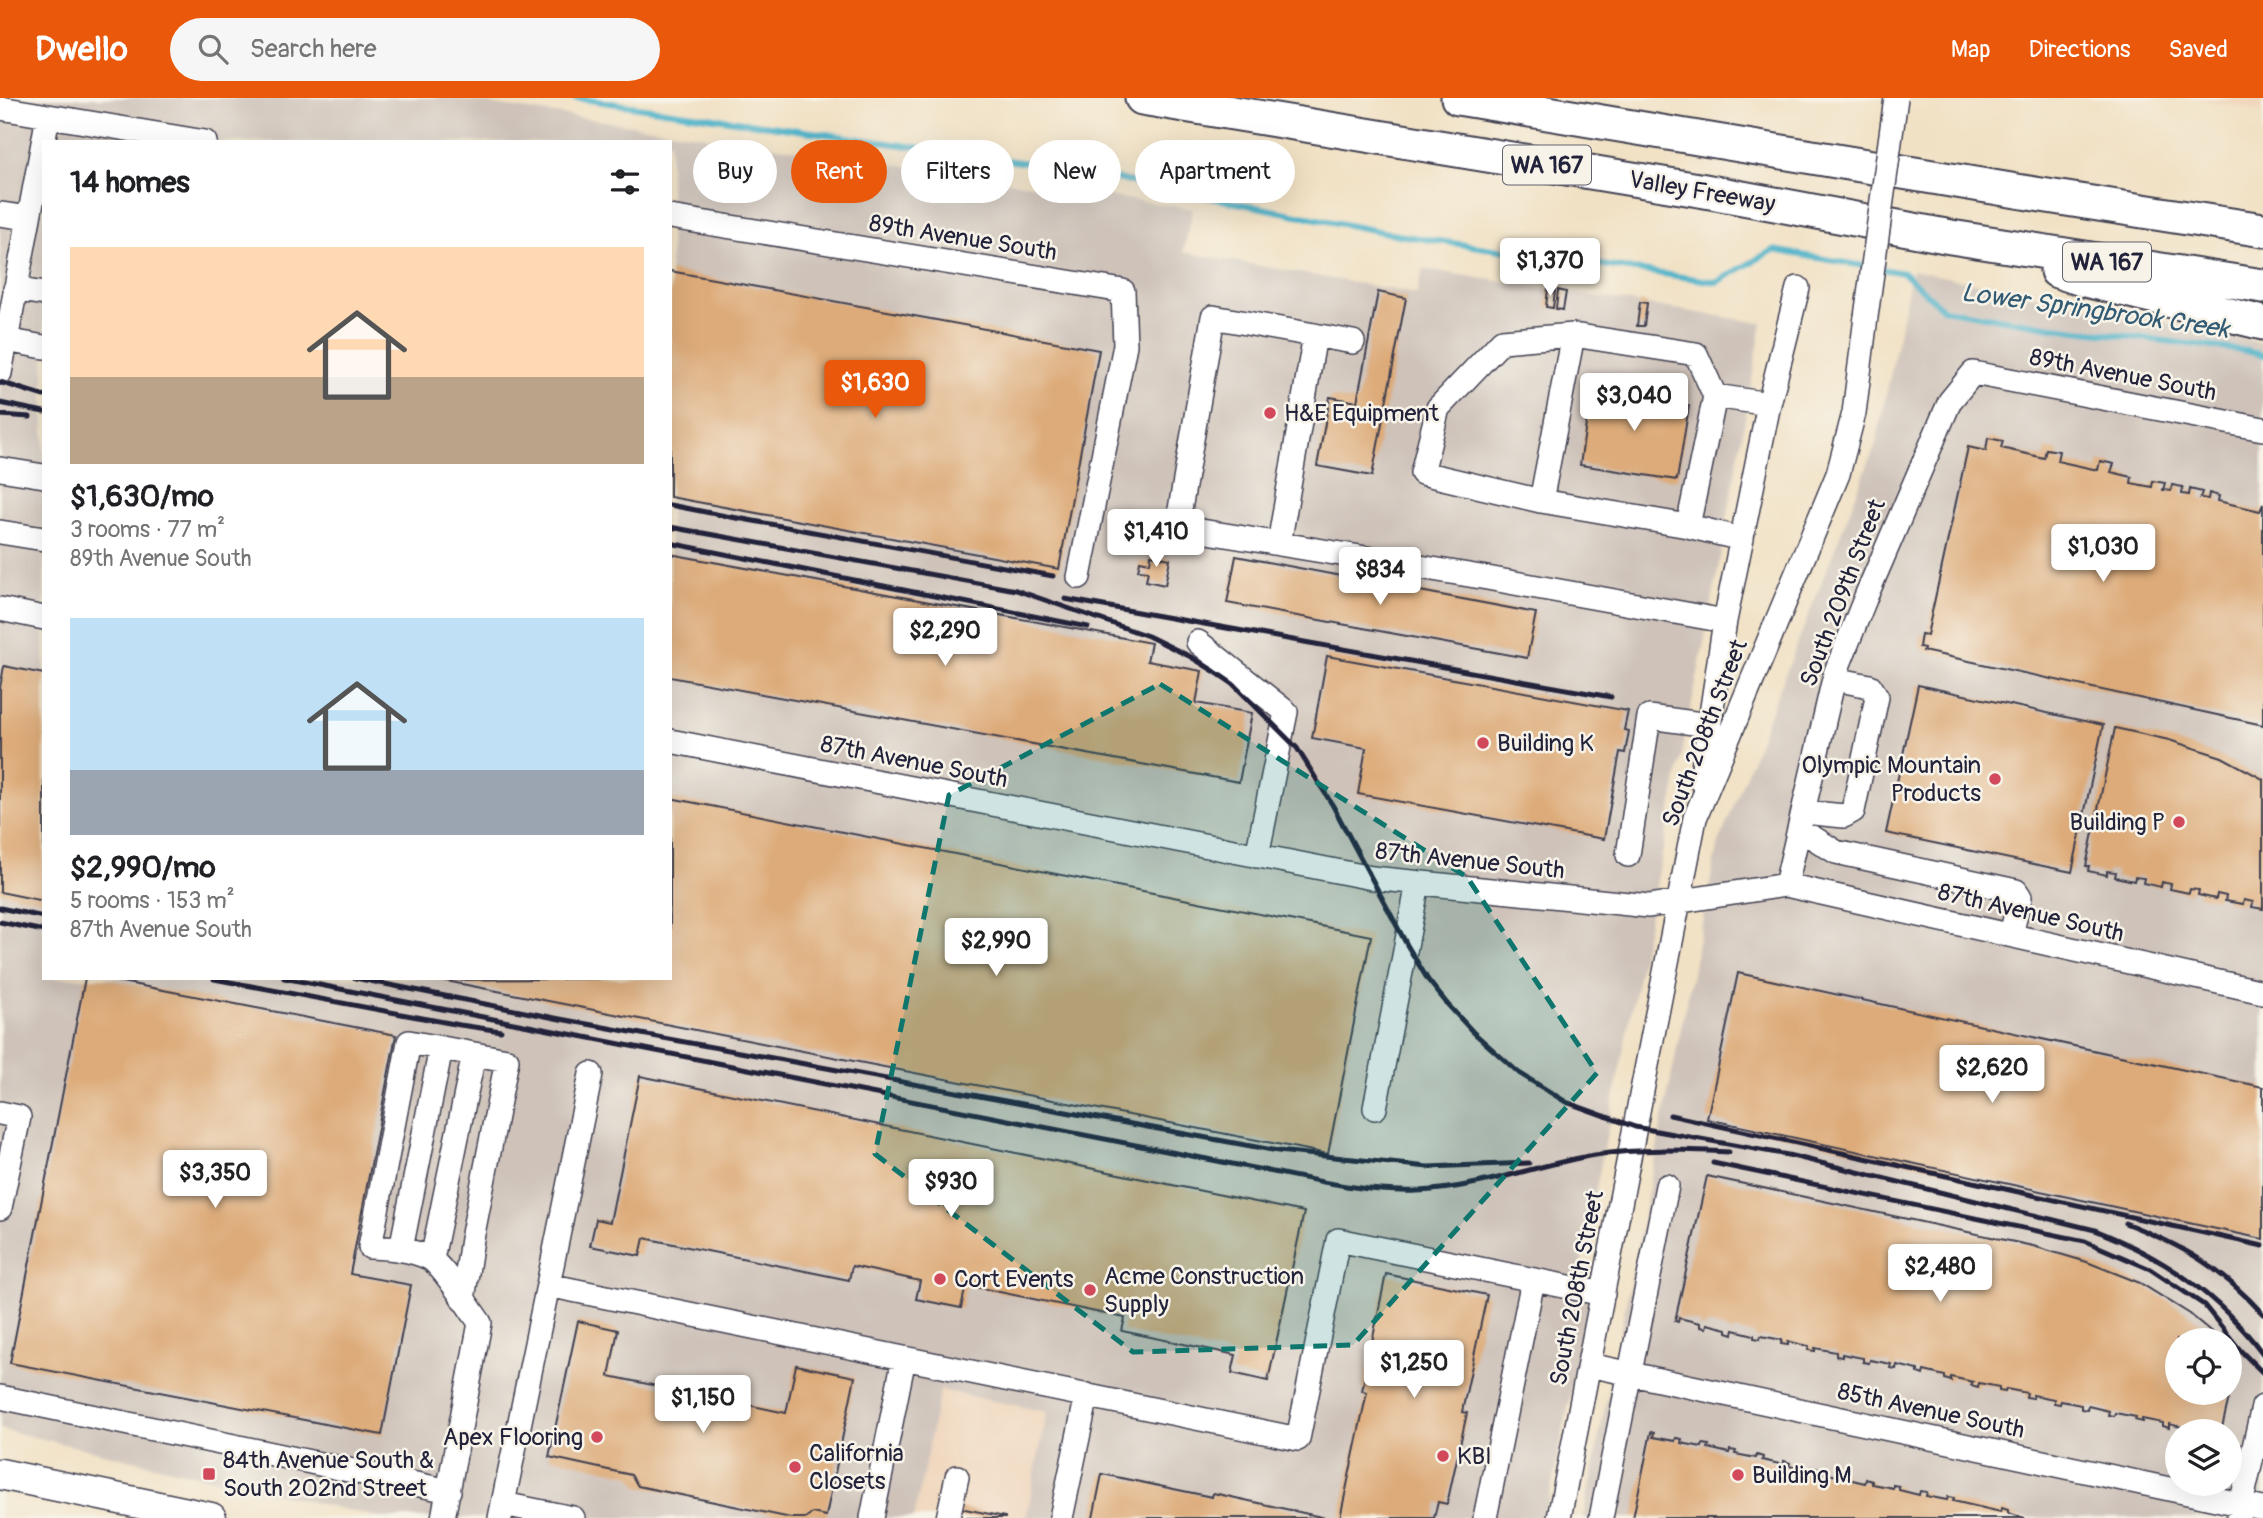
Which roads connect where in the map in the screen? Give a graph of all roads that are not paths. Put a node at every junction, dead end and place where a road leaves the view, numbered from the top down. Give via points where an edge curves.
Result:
1 (1142, 98) edge
2 (1458, 98) edge
3 (1896, 98) edge
4 (0, 108) edge
5 (48, 116) junction
6 (45, 140) edge
7 (193, 140) edge
8 (40, 179) edge
9 (0, 214) edge
10 (672, 217) edge
11 (33, 229) edge
12 (2263, 230) edge
13 (1951, 237) junction
14 (11, 284) edge
15 (2263, 286) edge
16 (1798, 288) dead end
17 (42, 294) edge
18 (2263, 323) edge
19 (1315, 335) junction
20 (1573, 335) junction
21 (3, 340) edge
22 (1353, 342) dead end
23 (42, 347) edge
24 (0, 373) edge
25 (1973, 373) joint
26 (1715, 396) junction
27 (1769, 404) junction
28 (2263, 429) edge
29 (0, 469) edge
30 (42, 476) edge
31 (1541, 501) junction
32 (1688, 526) junction
33 (0, 532) edge
34 (42, 539) edge
35 (1742, 539) junction
36 (1279, 544) junction
37 (1079, 577) dead end
38 (0, 609) edge
39 (42, 618) edge
40 (1725, 621) junction
41 (1198, 642) dead end
42 (1834, 679) junction
43 (1709, 725) junction
44 (672, 741) edge
45 (1695, 818) junction
46 (1801, 822) junction
47 (1628, 855) dead end
48 (1257, 856) junction
49 (1418, 883) junction
50 (1786, 886) junction
51 (1679, 902) junction
52 (2011, 936) junction
53 (2263, 992) edge
54 (441, 1048) junction
55 (474, 1054) junction
56 (591, 1074) dead end
57 (1375, 1108) dead end
58 (0, 1113) edge
59 (1667, 1186) dead end
60 (0, 1208) edge
61 (401, 1249) junction
62 (432, 1259) junction
63 (1533, 1280) junction
64 (548, 1286) junction
65 (1603, 1294) junction
66 (463, 1300) junction
67 (904, 1358) junction
68 (1589, 1365) junction
69 (1629, 1374) junction
70 (1087, 1395) junction
71 (0, 1397) edge
72 (2263, 1407) edge
73 (0, 1475) edge
74 (957, 1477) dead end
75 (449, 1491) junction
76 (2247, 1510) edge
77 (502, 1511) edge
78 (211, 1518) edge
79 (443, 1518) edge
80 (572, 1518) edge
81 (872, 1518) edge
82 (948, 1518) edge
83 (1061, 1518) edge
84 (1486, 1518) edge
85 (1559, 1518) edge
86 (1601, 1518) edge

1 - 13 highway, Valley Freeway / WA 167 via 1705,191
2 - 12 highway, WA 167
3 - 45 street, South 208th Street, bridge via 1854,413 1838,474
4 - 5 street
5 - 6 street
5 - 7 street
8 - 11 street
9 - 11 street
10 - 37 street, 89th Avenue South via 1123,290 1125,345
11 - 14 street
13 - 15 highway, Valley Freeway / WA 167
13 - 18 highway via 2085,281
14 - 17 street
14 - 21 street
16 - 27 street
19 - 22 street
19 - 36 street
19 - 36 street via 1213,317 1177,527
20 - 26 street via 1696,354
20 - 31 street
20 - 31 street via 1502,341 1438,408 1422,473
21 - 23 street
21 - 24 street
25 - 28 street, 89th Avenue South
25 - 42 street, South 209th Street via 1950,401
26 - 27 street
26 - 32 street
27 - 35 street
29 - 30 street
31 - 32 street
32 - 35 street
33 - 34 street
35 - 40 street
36 - 40 street
38 - 39 street
40 - 43 street
41 - 48 street via 1286,712
42 - 46 street, South 209th Street
42 - 46 street via 1870,686 1877,697 1853,811
43 - 45 street
43 - 47 street via 1649,717
44 - 48 street, 87th Avenue South
45 - 51 street, South 208th Street
46 - 50 street, South 209th Street
46 - 52 street via 1836,852 2016,891 2020,897
48 - 49 street, 87th Avenue South
49 - 51 street, 87th Avenue South via 1649,906
49 - 57 street
50 - 51 street, 87th Avenue South
50 - 52 street, 87th Avenue South
51 - 65 street, South 208th Street
52 - 53 street, 87th Avenue South
54 - 55 street
54 - 61 street
54 - 61 street via 410,1042 370,1247
55 - 62 street
55 - 66 street via 508,1060
56 - 64 street
58 - 60 street via 19,1117
59 - 69 street
61 - 62 street
62 - 66 street
63 - 65 street
63 - 70 street via 1338,1240 1298,1439
63 - 84 street
64 - 67 street
64 - 77 street
65 - 68 street, South 208th Street
66 - 75 street via 480,1323
67 - 70 street
67 - 81 street
68 - 69 street, 85th Avenue South
68 - 85 street, South 208th Street
69 - 76 street, 85th Avenue South
69 - 86 street
70 - 83 street
71 - 75 street
72 - 76 street
73 - 78 main road
74 - 82 street
75 - 79 street
77 - 80 street

